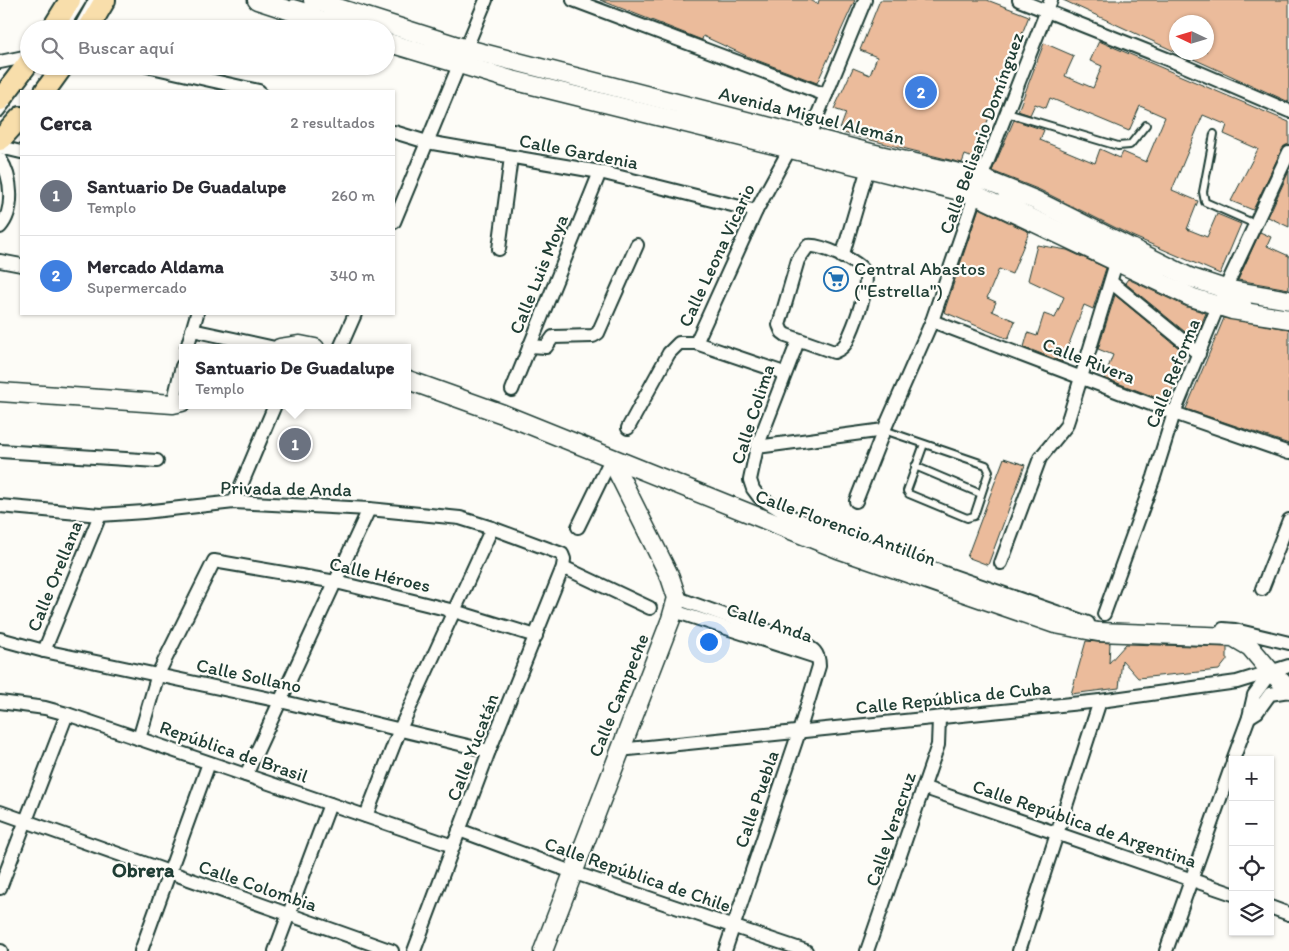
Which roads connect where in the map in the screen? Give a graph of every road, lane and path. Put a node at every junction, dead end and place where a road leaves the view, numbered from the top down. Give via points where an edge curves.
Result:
1 (70, 0) edge
2 (83, 0) edge
3 (92, 0) edge
4 (105, 0) edge
5 (257, 0) edge
6 (285, 0) edge
7 (313, 0) edge
8 (486, 0) edge
9 (573, 0) edge
10 (865, 0) edge
11 (1019, 0) edge
12 (1048, 6) edge
13 (58, 20) edge
14 (71, 20) edge
15 (81, 20) edge
16 (93, 20) edge
17 (318, 20) edge
18 (345, 20) edge
19 (366, 20) edge
20 (395, 31) edge
21 (395, 40) edge
22 (459, 55) junction
23 (20, 58) edge
24 (0, 62) edge
25 (24, 75) edge
26 (57, 75) edge
27 (206, 75) edge
28 (46, 90) edge
29 (253, 90) edge
30 (593, 90) dead end
31 (826, 95) junction
32 (12, 107) edge
33 (1289, 111) edge
34 (1006, 112) junction
35 (0, 113) edge
36 (1146, 125) dead end
37 (0, 128) edge
38 (395, 132) edge
39 (1214, 134) dead end
40 (768, 135) dead end
41 (798, 139) junction
42 (0, 140) edge
43 (427, 142) junction
44 (0, 147) edge
45 (20, 152) edge
46 (1289, 152) edge
47 (511, 157) junction
48 (0, 159) edge
49 (868, 168) junction
50 (600, 172) junction
51 (941, 178) dead end
52 (979, 187) junction
53 (996, 195) dead end
54 (397, 204) edge
55 (756, 211) junction
56 (1255, 224) junction
57 (0, 226) edge
58 (638, 245) dead end
59 (499, 249) dead end
60 (842, 257) junction
61 (0, 261) edge
62 (1116, 263) junction
63 (20, 265) edge
64 (1172, 279) dead end
65 (1111, 282) junction
66 (1181, 283) dead end
67 (1189, 288) dead end
68 (1220, 297) junction
69 (1281, 304) edge
70 (1253, 305) dead end
71 (1261, 306) dead end
72 (196, 315) edge
73 (355, 315) edge
74 (1289, 319) edge
75 (932, 321) junction
76 (192, 330) junction
77 (798, 341) junction
78 (696, 343) junction
79 (188, 344) edge
80 (257, 344) edge
81 (342, 344) edge
82 (530, 346) junction
83 (1199, 354) junction
84 (784, 373) junction
85 (1081, 377) junction
86 (411, 381) edge
87 (512, 390) dead end
88 (0, 392) edge
89 (178, 403) edge
90 (273, 409) edge
91 (1174, 412) junction
92 (628, 428) dead end
93 (884, 430) junction
94 (924, 444) junction
95 (757, 447) junction
96 (0, 451) edge
97 (1289, 453) edge
98 (612, 459) junction
99 (157, 461) dead end
100 (915, 466) junction
101 (981, 494) junction
102 (856, 501) dead end
103 (234, 502) junction
104 (0, 506) edge
105 (368, 509) junction
106 (100, 515) junction
107 (1289, 520) edge
108 (578, 527) dead end
109 (492, 528) junction
110 (841, 538) joint
111 (563, 562) junction
112 (1001, 563) dead end
113 (336, 582) junction
114 (1262, 589) dead end
115 (675, 604) junction
116 (650, 608) dead end
117 (454, 611) junction
118 (1104, 614) dead end
119 (536, 636) junction
120 (0, 639) edge
121 (1289, 643) edge
122 (44, 651) junction
123 (819, 658) joint
124 (1289, 666) edge
125 (1271, 672) junction
126 (158, 674) junction
127 (1289, 690) edge
128 (280, 701) junction
129 (0, 702) edge
130 (1100, 702) junction
131 (67, 714) junction
132 (1249, 717) junction
133 (938, 718) junction
134 (400, 729) junction
135 (799, 732) junction
136 (139, 739) junction
137 (619, 750) junction
138 (489, 751) junction
139 (1235, 756) edge
140 (209, 763) junction
141 (1229, 772) edge
142 (246, 775) junction
143 (925, 788) junction
144 (330, 804) junction
145 (0, 812) edge
146 (366, 816) junction
147 (25, 821) junction
148 (460, 830) junction
149 (1059, 833) junction
150 (453, 846) junction
151 (572, 872) junction
152 (168, 873) junction
153 (1191, 880) junction
154 (0, 888) edge
155 (1229, 893) edge
156 (1274, 908) edge
157 (1289, 914) edge
158 (288, 915) junction
159 (733, 926) junction
160 (141, 951) edge
161 (275, 951) edge
162 (392, 951) edge
163 (414, 951) edge
164 (543, 951) edge
165 (724, 951) edge
166 (806, 951) edge
167 (867, 951) edge
168 (1019, 951) edge
169 (1166, 951) edge

1 - 13 main road
2 - 14 lane
3 - 15 lane
4 - 16 main road
5 - 17 main road
6 - 18 lane
7 - 19 main road, Avenida Miguel Alemán
8 - 22 street
9 - 31 street
10 - 31 street, Calle Leona Vicario
11 - 12 street
12 - 33 street
12 - 34 street, Calle Belisario Domínguez
20 - 22 main road, Avenida Miguel Alemán
21 - 22 main road, Avenida Miguel Alemán
22 - 30 lane
22 - 41 main road, Avenida Miguel Alemán
22 - 43 street
23 - 24 street
25 - 32 main road
26 - 28 main road
27 - 29 street
31 - 41 street, Calle Leona Vicario
32 - 35 lane
32 - 37 lane
32 - 42 main road
34 - 36 lane via 1118,146 1130,145
34 - 52 street, Calle Belisario Domínguez
38 - 43 street, Calle Gardenia
39 - 56 lane via 1204,199
40 - 41 lane
41 - 49 main road, Avenida Miguel Alemán
41 - 51 lane
41 - 52 main road, Avenida Miguel Alemán
41 - 55 street, Calle Leona Vicario
43 - 47 street, Calle Gardenia
43 - 54 street
44 - 45 street
46 - 56 street, Calle Reforma
47 - 50 street, Calle Gardenia
47 - 59 street
48 - 57 street via 6,168 9,186 6,217
49 - 52 main road, Avenida Miguel Alemán
49 - 60 street
50 - 55 street, Calle Gardenia
50 - 82 street, Calle Luis Moya
52 - 62 main road, Avenida Miguel Alemán via 1022,214
52 - 68 main road, Avenida Miguel Alemán via 1035,200 1189,277
52 - 75 street, Calle Belisario Domínguez
53 - 64 lane
55 - 78 street, Calle Leona Vicario
56 - 68 street, Calle Reforma
58 - 82 street via 596,335 553,337 546,347
60 - 77 street via 812,245 802,253 779,325 782,332
60 - 77 street via 862,267 866,280 865,292 845,344 834,352
61 - 63 street
62 - 65 street
62 - 68 main road, Avenida Miguel Alemán via 1168,288
65 - 83 street
65 - 85 street
66 - 67 lane
68 - 69 main road, Avenida Miguel Alemán
68 - 70 lane
68 - 74 main road, Avenida Miguel Alemán via 1244,313
68 - 83 street, Calle Reforma
69 - 71 lane
72 - 76 street
73 - 81 street
75 - 85 street, Calle Rivera
75 - 93 street, Calle Belisario Domínguez
76 - 79 street
76 - 80 street
77 - 84 street, Calle Colima
78 - 84 street
78 - 92 street, Calle Leona Vicario via 687,341 674,346
82 - 87 street, Calle Luis Moya
83 - 91 street, Calle Reforma
84 - 95 street, Calle Colima
85 - 91 street, Calle Rivera
85 - 112 street via 1066,426 1040,458
86 - 98 main road, Calle Florencio Antillón via 503,414
88 - 89 main road
90 - 103 street
91 - 97 street, Calle Rivera
91 - 118 street, Calle Reforma
93 - 94 lane
93 - 95 street
93 - 102 street, Calle Belisario Domínguez
94 - 100 lane
94 - 101 lane via 986,464 989,471
95 - 110 street, Calle Colima via 750,480 759,497 790,516
96 - 99 street
98 - 108 street
98 - 115 main road via 670,577
98 - 125 main road, Calle Florencio Antillón via 838,549 1055,624 1098,632 1232,637 1250,647
100 - 101 lane
100 - 101 lane via 906,487 909,494 967,518 974,516
103 - 105 street, Privada de Anda
103 - 106 street, Privada de Anda
104 - 106 street, Privada de Anda
105 - 109 street, Privada de Anda via 450,517
105 - 113 street
106 - 122 street, Calle Orellana
107 - 114 street
109 - 111 street, Privada de Anda via 559,552
109 - 117 street
110 - 121 street, Calle Florencio Antillón via 1084,622 1235,630
111 - 116 street
111 - 119 street, Calle Yucatán
113 - 117 street, Calle Héroes
113 - 126 street, Calle Héroes via 214,561
113 - 128 street
115 - 123 street, Calle Anda via 802,643 813,648
115 - 137 main road, Calle Campeche
117 - 119 street, Calle Héroes
117 - 134 street
119 - 138 street, Calle Yucatán
120 - 122 street, Calle Sollano
122 - 126 street, Calle Sollano
123 - 135 street, Calle Puebla
124 - 125 street, Calle República de Cuba
125 - 127 main road, Calle Florencio Antillón
125 - 130 street, Calle República de Cuba via 1237,682
125 - 132 street via 1254,695
126 - 128 street, Calle Sollano
126 - 136 street
127 - 132 street via 1270,694 1257,712
128 - 134 street, Calle Sollano
128 - 142 street
129 - 131 street, República de Brasil
130 - 133 street, Calle República de Cuba
130 - 149 street
131 - 136 street, República de Brasil
131 - 147 street
132 - 139 street
133 - 135 street, Calle República de Cuba
133 - 143 street, Calle Veracruz via 940,738
134 - 138 street, Calle Sollano
134 - 146 street
135 - 137 street, Calle República de Cuba
135 - 159 street, Calle Puebla
136 - 140 street, República de Brasil
137 - 151 main road, Calle Campeche
138 - 148 street, Calle Yucatán
140 - 142 street, República de Brasil
140 - 152 street
141 - 153 street
142 - 144 street, República de Brasil
143 - 149 street, Calle República de Argentina
143 - 167 street, Calle Veracruz
144 - 146 street, República de Brasil
144 - 158 street
145 - 147 street, Calle Colombia
146 - 150 street, República de Brasil
147 - 152 street, Calle Colombia
147 - 154 street
148 - 150 street, Calle Yucatán
148 - 151 street, Calle República de Chile
149 - 153 street, Calle República de Argentina
149 - 168 street
150 - 163 street, Calle Yucatán
151 - 159 street, Calle República de Chile
151 - 164 main road, Calle Campeche
152 - 158 street, Calle Colombia
152 - 160 street
153 - 155 street, Calle República de Argentina
153 - 169 street
156 - 157 street
158 - 161 street
158 - 162 street, Calle Colombia
159 - 165 street, Calle Puebla
159 - 166 street, Calle República de Chile

